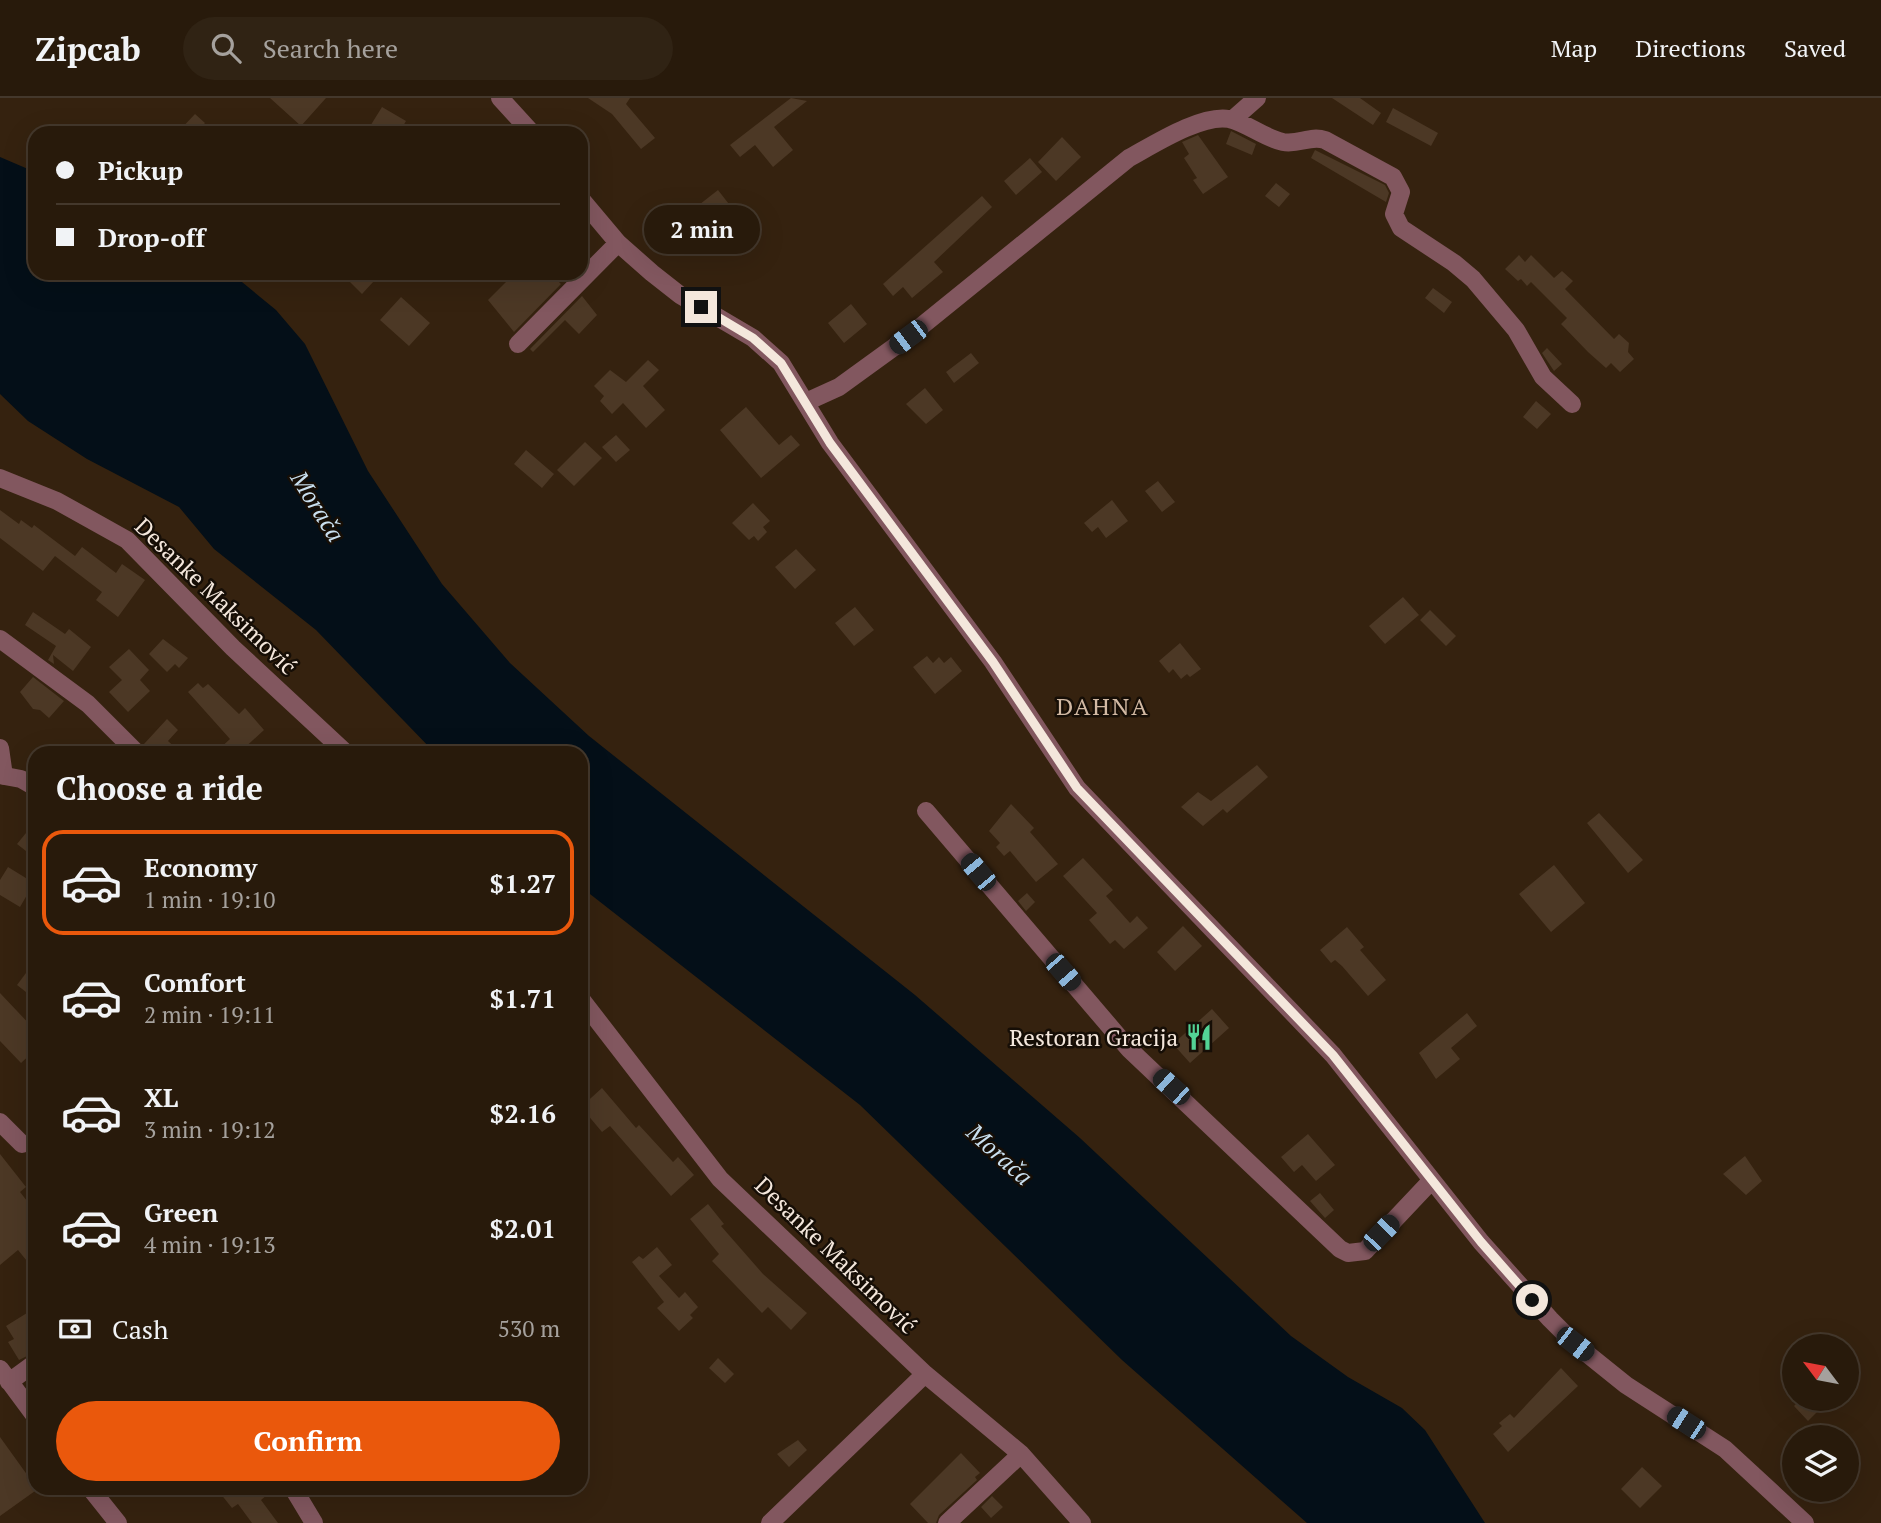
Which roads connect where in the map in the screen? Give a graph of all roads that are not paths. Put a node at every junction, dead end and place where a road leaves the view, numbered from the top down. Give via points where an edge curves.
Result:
1 (500, 98) edge
2 (1257, 98) edge
3 (1232, 120) junction
4 (526, 126) edge
5 (588, 207) edge
6 (618, 243) junction
7 (588, 273) edge
8 (581, 280) edge
9 (518, 344) dead end
10 (806, 402) junction
11 (1572, 404) dead end
12 (0, 478) edge
13 (0, 639) edge
14 (130, 746) edge
15 (339, 746) edge
16 (0, 748) edge
17 (2, 775) edge
18 (28, 783) edge
19 (926, 811) dead end
20 (588, 1008) edge
21 (0, 1122) edge
22 (22, 1144) dead end
23 (1432, 1180) junction
24 (28, 1366) edge
25 (925, 1374) junction
26 (4, 1375) edge
27 (28, 1407) edge
28 (1021, 1454) junction
29 (96, 1495) edge
30 (297, 1495) edge
31 (118, 1523) edge
32 (314, 1523) edge
33 (770, 1523) edge
34 (947, 1523) edge
35 (1082, 1523) edge
36 (1805, 1523) edge

1 - 4 street
2 - 3 street
3 - 10 street via 1195,125 1129,158 886,354 839,387
3 - 11 street via 1285,142 1325,140 1393,177 1401,192 1395,221 1473,279 1516,330 1543,377
5 - 6 street
6 - 7 street
6 - 10 street via 680,295 753,338 781,363
8 - 9 street
10 - 23 street via 830,443 993,662 1077,788 1333,1055
12 - 15 street, Desanke Maksimović via 78,512 127,540
13 - 14 street via 89,704
16 - 17 street
17 - 18 street
19 - 23 street via 1129,1049 1340,1249 1364,1251
20 - 25 street, Desanke Maksimović via 720,1179
21 - 22 street
23 - 36 street via 1481,1242 1575,1344 1626,1384 1725,1449
24 - 26 street
25 - 28 street, Desanke Maksimović
25 - 33 street
26 - 27 street
28 - 34 street
28 - 35 street, Desanke Maksimović
29 - 31 street
30 - 32 street

